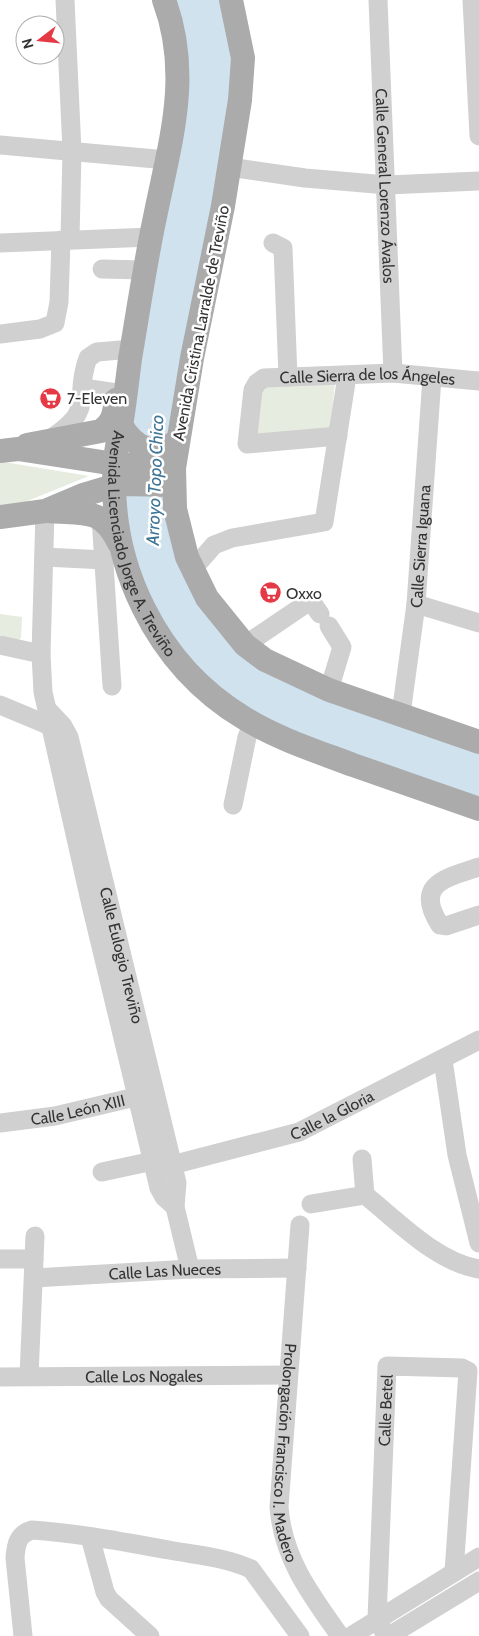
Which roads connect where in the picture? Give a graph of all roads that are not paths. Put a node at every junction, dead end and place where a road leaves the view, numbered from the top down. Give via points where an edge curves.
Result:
1 (65, 0) edge
2 (164, 0) edge
3 (232, 0) edge
4 (378, 0) edge
5 (472, 0) edge
6 (479, 136) edge
7 (0, 145) edge
8 (72, 151) junction
9 (167, 160) junction
10 (229, 168) junction
11 (479, 181) edge
12 (387, 185) junction
13 (151, 237) junction
14 (65, 239) junction
15 (0, 243) edge
16 (278, 246) dead end
17 (212, 265) junction
18 (102, 269) dead end
19 (145, 270) junction
20 (0, 334) edge
21 (132, 350) junction
22 (394, 373) junction
23 (347, 376) junction
24 (288, 377) junction
25 (432, 378) junction
26 (479, 381) edge
27 (123, 385) junction
28 (83, 388) junction
29 (124, 430) junction
30 (338, 436) junction
31 (47, 440) junction
32 (9, 450) edge
33 (172, 475) junction
34 (118, 491) junction
35 (45, 511) junction
36 (0, 518) edge
37 (114, 556) junction
38 (44, 557) junction
39 (200, 561) junction
40 (416, 604) junction
41 (479, 623) edge
42 (238, 636) junction
43 (0, 645) edge
44 (41, 654) junction
45 (112, 686) dead end
46 (329, 690) junction
47 (0, 705) edge
48 (401, 714) junction
49 (54, 720) junction
50 (253, 723) junction
51 (479, 742) edge
52 (233, 805) dead end
53 (479, 809) edge
54 (479, 866) edge
55 (110, 900) junction
56 (91, 905) junction
57 (479, 915) edge
58 (479, 1040) edge
59 (443, 1060) junction
60 (146, 1094) junction
61 (0, 1123) edge
62 (362, 1159) dead end
63 (152, 1161) junction
64 (172, 1164) junction
65 (102, 1172) dead end
66 (365, 1194) junction
67 (312, 1204) dead end
68 (175, 1208) junction
69 (300, 1226) dead end
70 (35, 1236) dead end
71 (479, 1243) edge
72 (0, 1259) edge
73 (34, 1259) junction
74 (296, 1268) junction
75 (190, 1269) junction
76 (479, 1269) edge
77 (34, 1278) junction
78 (288, 1374) junction
79 (0, 1376) edge
80 (29, 1376) junction
81 (90, 1537) junction
82 (479, 1557) edge
83 (454, 1572) junction
84 (479, 1582) edge
85 (377, 1619) junction
86 (292, 1633) edge
87 (396, 1634) edge
88 (23, 1636) edge
89 (150, 1636) edge
90 (340, 1636) edge
91 (351, 1636) edge

1 - 8 street
2 - 9 main road, Avenida Licenciado Jorge A. Treviño via 178,52 178,80
3 - 10 main road, Avenida Cristina Larralde de Treviño via 240,36 243,75
4 - 12 street, Calle General Lorenzo Ávalos
5 - 6 street
7 - 8 street
8 - 9 street
8 - 14 street
9 - 13 main road, Avenida Licenciado Jorge A. Treviño
10 - 12 street
10 - 17 main road, Avenida Cristina Larralde de Treviño
11 - 12 street
12 - 22 street, Calle General Lorenzo Ávalos
13 - 14 street
13 - 19 main road, Avenida Licenciado Jorge A. Treviño
14 - 15 street
14 - 20 street via 55,323 40,329
16 - 24 street
17 - 33 main road, Avenida Cristina Larralde de Treviño
17 - 39 main road via 214,290 208,344 185,475 187,516
18 - 19 street
19 - 21 main road, Avenida Licenciado Jorge A. Treviño
21 - 27 main road, Avenida Licenciado Jorge A. Treviño
21 - 28 street via 104,351 88,358
22 - 23 street, Calle Sierra de los Ángeles
22 - 25 street, Calle Sierra de los Ángeles
23 - 24 street, Calle Sierra de los Ángeles
23 - 30 street
24 - 30 street, Calle Sierra de los Ángeles via 264,378 257,382 253,390 247,444
25 - 26 street, Calle Sierra de los Ángeles
25 - 40 street, Calle Sierra Iguana
27 - 28 street
27 - 29 main road, Avenida Licenciado Jorge A. Treviño
27 - 31 main road via 113,418 100,431
28 - 31 street via 80,414 68,427
29 - 33 main road via 140,447 156,449
29 - 34 main road, Avenida Licenciado Jorge A. Treviño
30 - 39 street via 324,522 232,538 214,545
31 - 32 main road
32 - 34 main road
33 - 34 main road
33 - 42 main road, Avenida Cristina Larralde de Treviño via 180,534 192,571 207,598
34 - 35 main road
34 - 35 main road via 83,494
34 - 37 main road, Avenida Licenciado Jorge A. Treviño via 110,527
35 - 36 main road
35 - 38 street, Calle Eulogio Treviño
37 - 38 street
37 - 45 street
37 - 50 main road, Avenida Licenciado Jorge A. Treviño via 167,648 196,682 223,705
38 - 44 street, Calle Eulogio Treviño
39 - 42 main road
40 - 41 street
40 - 48 street, Calle Sierra Iguana
42 - 46 main road, Avenida Cristina Larralde de Treviño via 265,660
42 - 46 street via 306,603 313,604 342,647
43 - 44 street
44 - 49 street, Calle Eulogio Treviño via 43,692
46 - 48 main road, Avenida Cristina Larralde de Treviño
47 - 49 street
48 - 51 main road, Avenida Cristina Larralde de Treviño
49 - 55 street, Calle Eulogio Treviño via 69,737
49 - 56 street, Calle Eulogio Treviño
50 - 52 street via 247,737
50 - 53 main road, Avenida Licenciado Jorge A. Treviño via 297,745
54 - 57 street via 441,880 433,886 430,896 432,911 440,924 446,926
55 - 56 street
55 - 60 street, Calle Eulogio Treviño
56 - 60 street, Calle Eulogio Treviño
58 - 59 street, Calle la Gloria
59 - 64 street, Calle la Gloria via 299,1132
59 - 71 street via 457,1155
60 - 61 street, Calle León XIII via 56,1116
60 - 63 street, Calle Eulogio Treviño
60 - 64 street, Calle Eulogio Treviño
62 - 66 street
63 - 65 street
63 - 68 street, Calle Eulogio Treviño via 161,1192
64 - 68 street, Calle Eulogio Treviño via 178,1189
66 - 67 street
66 - 76 street via 442,1256
68 - 75 street, Calle Eulogio Treviño
69 - 74 street, Prolongación Francisco I. Madero
70 - 73 street
72 - 73 street
73 - 77 street
74 - 75 street, Calle Las Nueces
74 - 78 street, Prolongación Francisco I. Madero
75 - 77 street, Calle Las Nueces
77 - 80 street
78 - 80 street, Calle Los Nogales
78 - 90 street, Prolongación Francisco I. Madero via 279,1507 281,1526 301,1580
79 - 80 street, Calle Los Nogales
81 - 86 street via 223,1560 251,1568
81 - 88 street via 32,1530 21,1535 14,1558
81 - 89 street via 109,1599
82 - 83 street
83 - 85 street
83 - 85 street, Calle Betel via 468,1371 462,1368 387,1366
84 - 87 street
85 - 87 street
85 - 91 street

